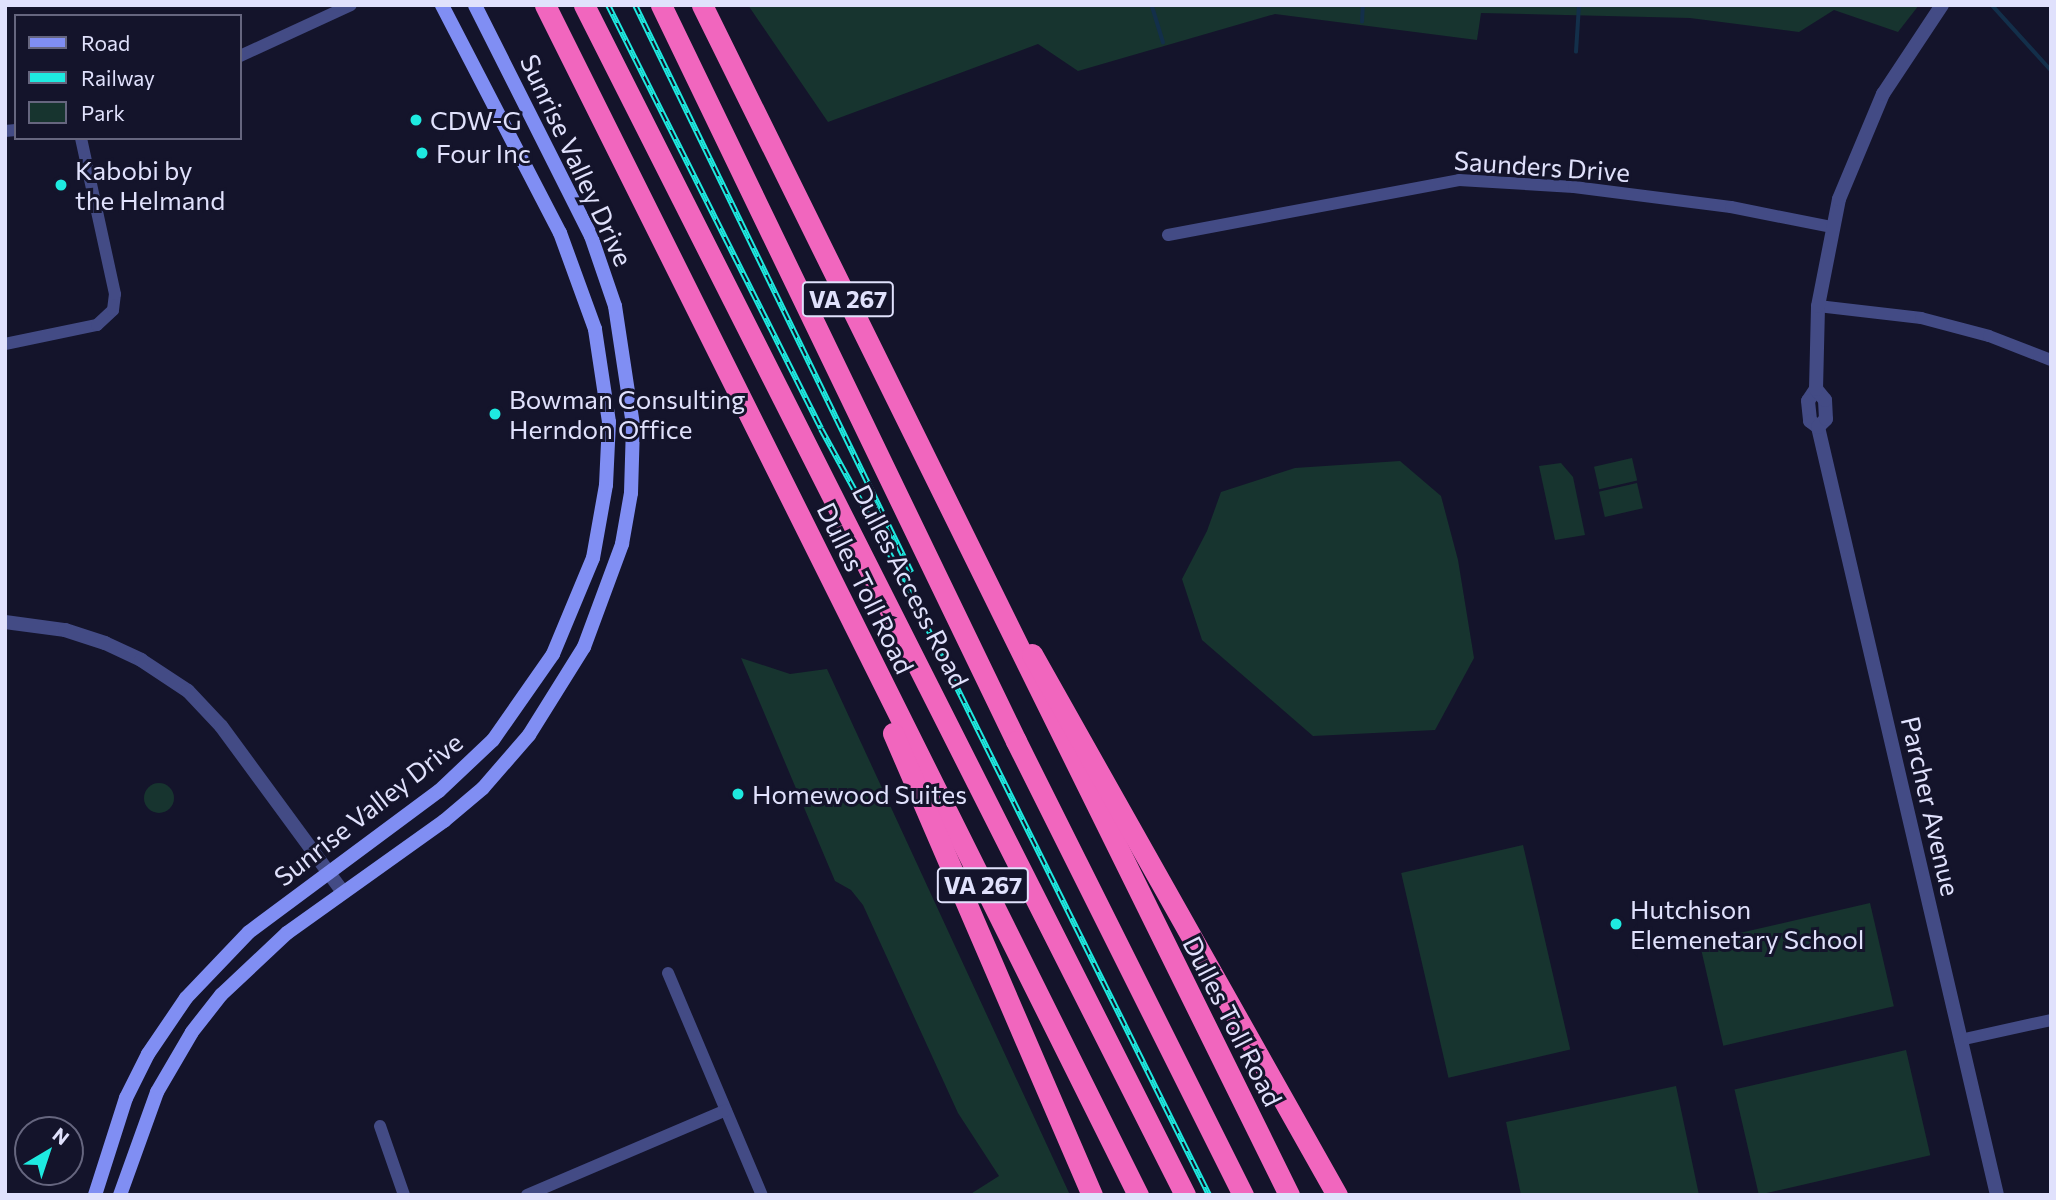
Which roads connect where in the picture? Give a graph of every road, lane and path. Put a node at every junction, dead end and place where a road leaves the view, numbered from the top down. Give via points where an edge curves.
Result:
1 (351, 5) edge
2 (442, 5) edge
3 (475, 5) edge
4 (545, 5) edge
5 (584, 5) edge
6 (662, 5) edge
7 (702, 5) edge
8 (1942, 5) edge
9 (242, 55) edge
10 (81, 140) edge
11 (1831, 227) junction
12 (1168, 234) dead end
13 (1818, 306) junction
14 (5, 344) edge
15 (2051, 360) edge
16 (829, 575) junction
17 (992, 593) junction
18 (5, 622) edge
19 (329, 872) junction
20 (344, 892) junction
21 (668, 973) dead end
22 (2051, 1020) edge
23 (1960, 1040) junction
24 (726, 1110) junction
25 (380, 1126) dead end
26 (404, 1194) edge
27 (95, 1195) edge
28 (120, 1195) edge
29 (527, 1195) edge
30 (762, 1195) edge
31 (1092, 1195) edge
32 (1138, 1195) edge
33 (1185, 1195) edge
34 (1243, 1195) edge
35 (1289, 1195) edge
36 (1337, 1195) edge
37 (1997, 1195) edge

1 - 9 street
2 - 19 main road, Sunrise Valley Drive via 560,233 583,288 604,369 609,422 606,485 593,558 569,622 517,712 439,791
3 - 20 main road, Sunrise Valley Drive via 591,236 611,294 628,369 633,425 631,493 622,544 595,623 543,716 482,788
4 - 16 highway, Dulles Toll Road / VA 267
5 - 33 highway, Dulles Access Road
6 - 34 highway, Dulles Access Road via 1016,741
7 - 17 highway, Dulles Toll Road / VA 267
8 - 11 street, Parcher Avenue via 1904,57 1862,135
10 - 14 street via 115,294 113,310 97,325
11 - 12 street, Saunders Drive via 1731,207 1574,187 1459,180
11 - 13 street, Parcher Avenue
13 - 15 street via 1921,318 1989,335
13 - 23 street, Parcher Avenue via 1816,389 1808,401 1810,421 1818,427
16 - 31 highway via 937,839
16 - 32 highway, Dulles Toll Road / VA 267
17 - 35 highway, Dulles Toll Road / VA 267
17 - 36 highway via 1057,692
18 - 19 street via 96,639 141,660 188,691 221,726
19 - 20 street
19 - 27 main road, Sunrise Valley Drive via 234,946 179,1007 126,1098
20 - 28 main road, Sunrise Valley Drive via 270,947 205,1014 157,1092
21 - 24 street
22 - 23 street
23 - 37 street, Parcher Avenue
24 - 29 street
24 - 30 street
25 - 26 street

